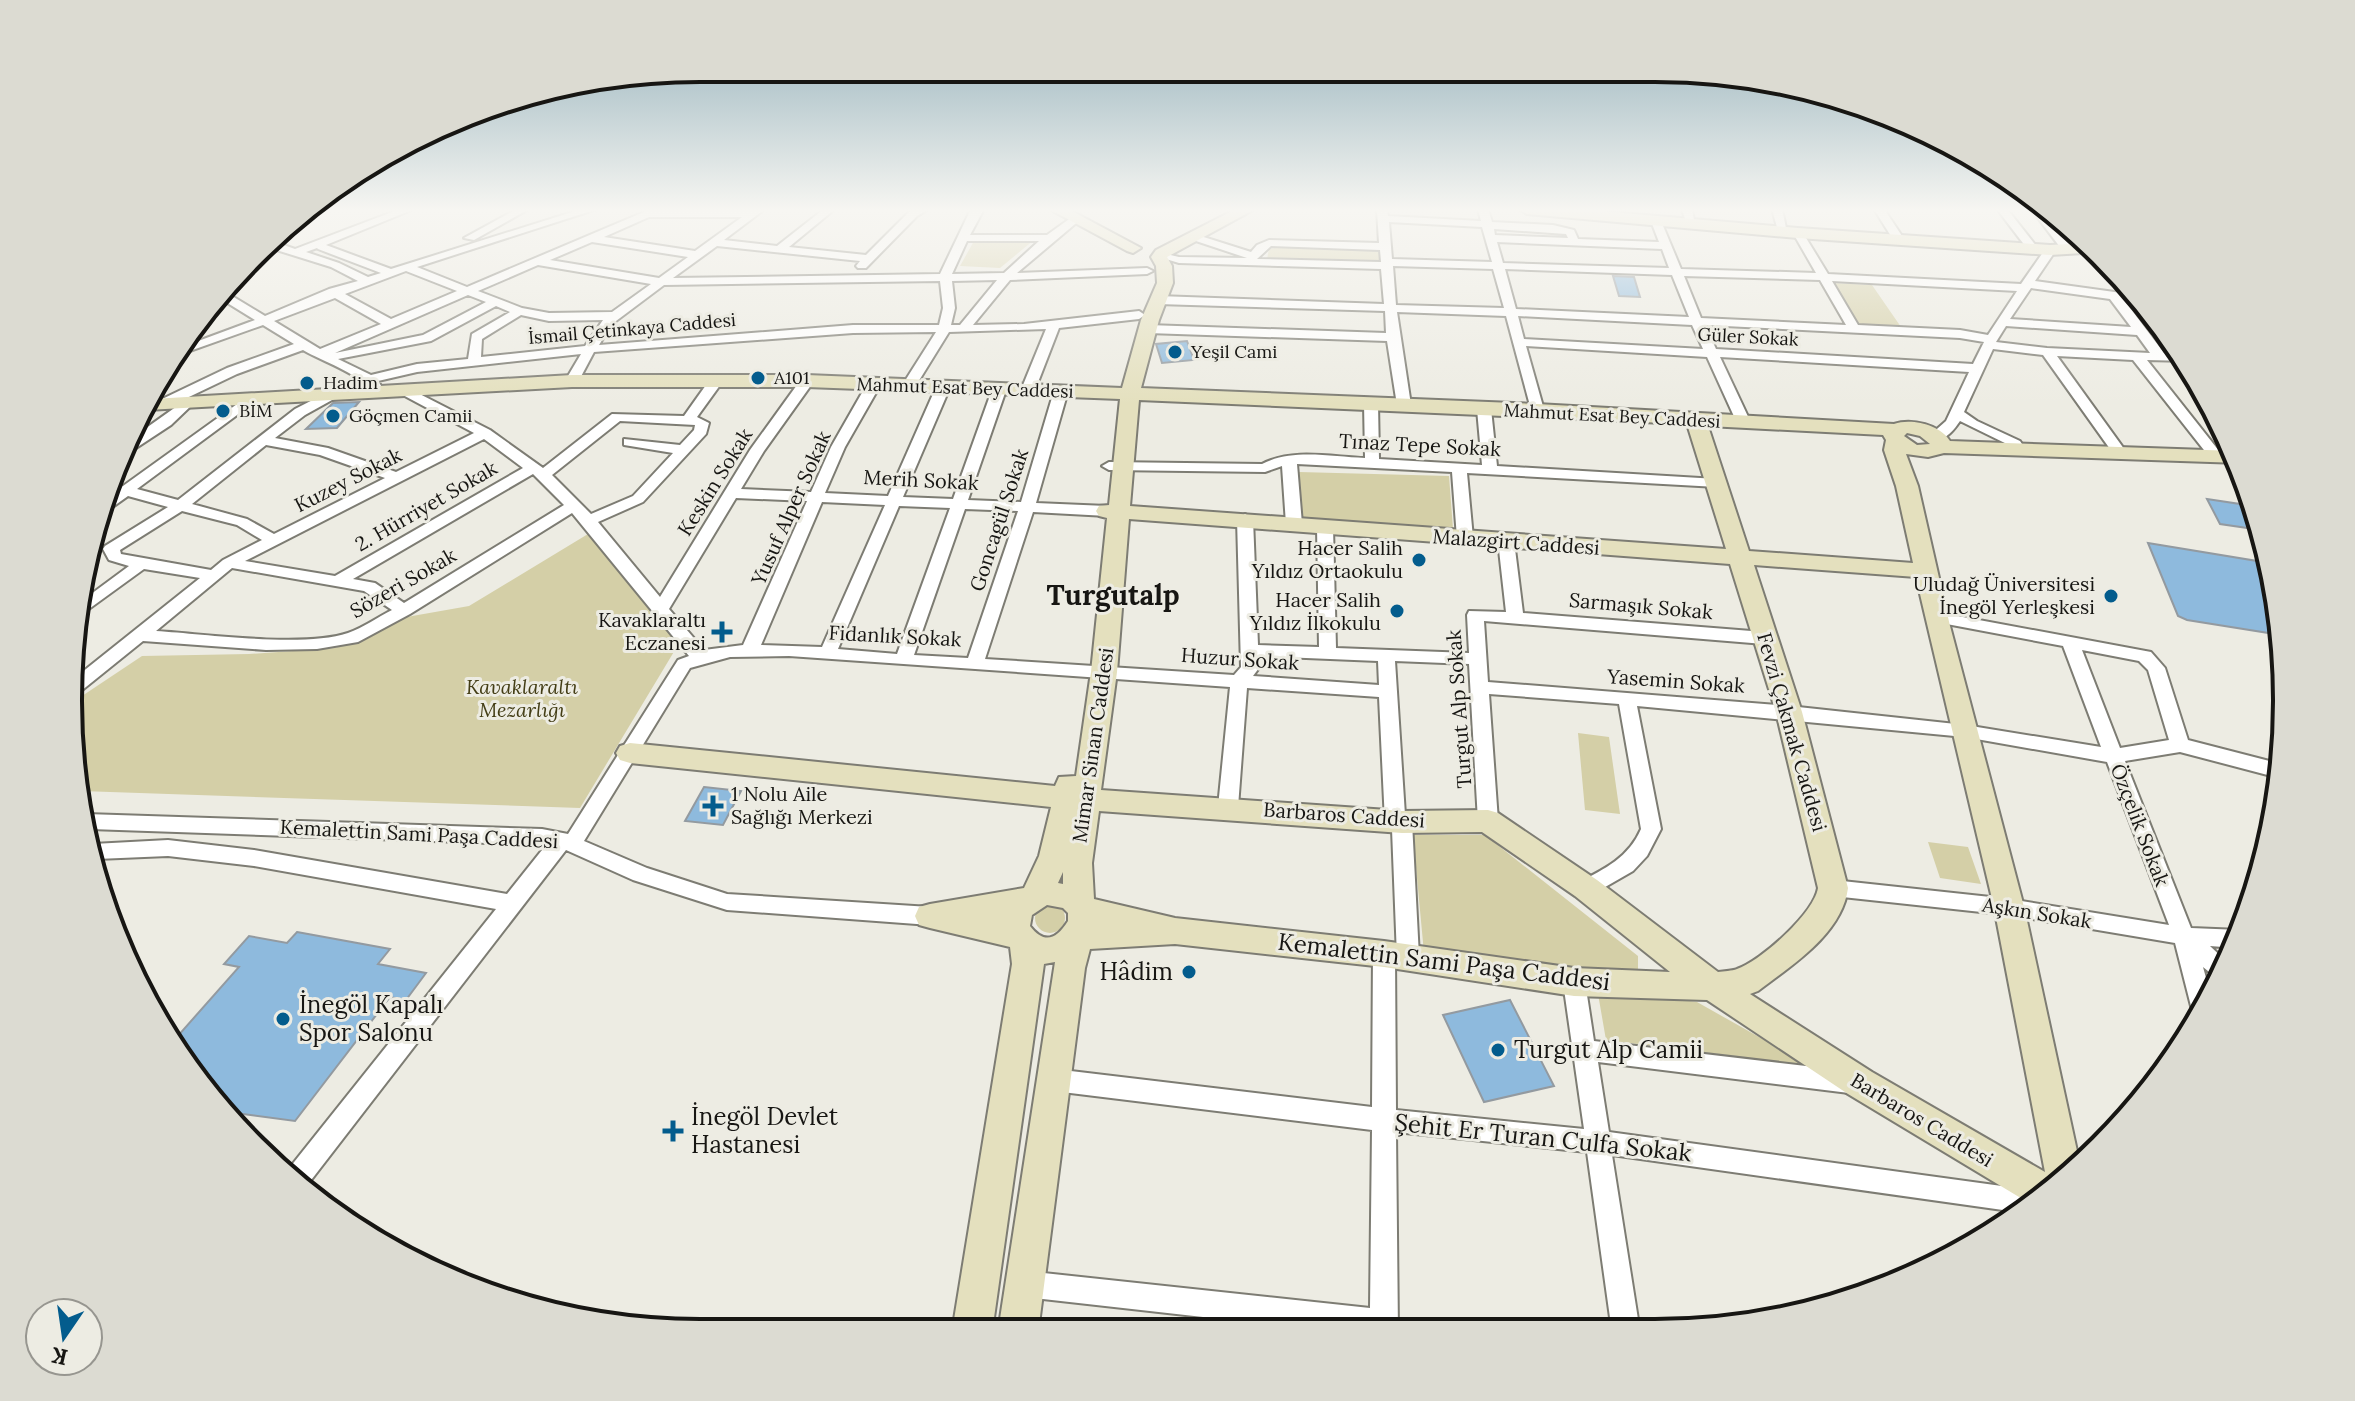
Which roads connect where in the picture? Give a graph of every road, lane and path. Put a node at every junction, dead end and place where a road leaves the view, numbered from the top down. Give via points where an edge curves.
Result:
1 (351, 274) edge
2 (384, 274) edge
3 (425, 274) edge
4 (506, 274) edge
5 (616, 274) edge
6 (671, 274) edge
7 (834, 274) edge
8 (854, 274) edge
9 (1050, 274) edge
10 (1150, 274) edge
11 (1164, 274) edge
12 (1388, 274) edge
13 (1499, 274) edge
14 (1677, 274) edge
15 (1745, 274) edge
16 (1820, 274) edge
17 (2036, 274) edge
18 (1005, 276) junction
19 (1042, 276) joint
20 (945, 277) junction
21 (1822, 277) junction
22 (850, 278) junction
23 (831, 279) junction
24 (366, 281) junction
25 (661, 282) junction
26 (2025, 286) junction
27 (469, 291) junction
28 (333, 292) junction
29 (2115, 297) junction
30 (2124, 298) edge
31 (230, 299) edge
32 (1158, 300) junction
33 (495, 302) junction
34 (1392, 308) junction
35 (519, 311) junction
36 (1508, 312) junction
37 (615, 316) junction
38 (263, 318) junction
39 (1143, 322) junction
40 (1697, 322) junction
41 (2002, 322) junction
42 (390, 324) junction
43 (1054, 325) junction
44 (947, 327) junction
45 (965, 327) junction
46 (1855, 330) junction
47 (2138, 331) junction
48 (1393, 337) junction
49 (1518, 342) junction
50 (1990, 342) junction
51 (196, 344) edge
52 (301, 346) junction
53 (590, 349) junction
54 (2047, 352) junction
55 (1711, 353) junction
56 (2137, 356) junction
57 (320, 357) junction
58 (2160, 357) junction
59 (2169, 357) edge
60 (474, 362) junction
61 (337, 366) junction
62 (1976, 368) junction
63 (572, 381) junction
64 (716, 381) junction
65 (807, 381) junction
66 (874, 384) junction
67 (910, 384) junction
68 (374, 385) junction
69 (944, 385) junction
70 (1126, 388) junction
71 (999, 390) junction
72 (1028, 390) junction
73 (406, 391) junction
74 (1061, 391) junction
75 (342, 392) junction
76 (251, 398) junction
77 (159, 403) edge
78 (187, 403) junction
79 (1371, 403) junction
80 (158, 404) edge
81 (1404, 405) junction
82 (1484, 409) junction
83 (1537, 410) junction
84 (1956, 410) junction
85 (691, 420) junction
86 (1696, 420) junction
87 (1744, 423) junction
88 (485, 433) junction
89 (1895, 437) junction
90 (141, 439) edge
91 (1933, 440) junction
92 (265, 441) junction
93 (629, 442) dead end
94 (2015, 444) junction
95 (683, 450) junction
96 (2066, 451) junction
97 (2120, 453) junction
98 (2216, 456) junction
99 (2222, 456) edge
100 (1289, 460) junction
101 (1372, 462) junction
102 (1116, 466) junction
103 (1459, 468) junction
104 (1490, 468) junction
105 (538, 471) junction
106 (396, 477) junction
107 (1717, 483) junction
108 (1907, 486) junction
109 (120, 489) edge
110 (128, 491) junction
111 (732, 493) junction
112 (815, 496) junction
113 (116, 499) edge
114 (896, 499) junction
115 (961, 503) junction
116 (181, 505) junction
117 (574, 505) junction
118 (1028, 505) junction
119 (1114, 512) junction
120 (1245, 519) junction
121 (589, 521) junction
122 (1294, 524) junction
123 (1325, 527) junction
124 (1465, 538) junction
125 (274, 540) junction
126 (1506, 541) junction
127 (1739, 558) junction
128 (229, 563) junction
129 (141, 564) junction
130 (1926, 571) junction
131 (213, 575) junction
132 (340, 580) junction
133 (90, 603) edge
134 (662, 607) junction
135 (404, 610) junction
136 (1936, 617) junction
137 (1515, 618) junction
138 (141, 635) junction
139 (1764, 638) junction
140 (2070, 642) junction
141 (750, 650) junction
142 (1251, 650) junction
143 (698, 655) junction
144 (827, 655) junction
145 (1328, 655) junction
146 (1386, 656) junction
147 (1479, 659) junction
148 (904, 660) junction
149 (975, 662) junction
150 (85, 671) edge
151 (1096, 672) junction
152 (1239, 681) junction
153 (1480, 687) junction
154 (1388, 692) junction
155 (1627, 700) junction
156 (1789, 712) junction
157 (1965, 731) junction
158 (2180, 745) junction
159 (630, 753) junction
160 (2113, 756) junction
161 (2269, 768) edge
162 (1076, 798) junction
163 (1228, 807) junction
164 (94, 821) edge
165 (1488, 821) junction
166 (1398, 822) junction
167 (567, 842) junction
168 (101, 851) edge
169 (1586, 888) junction
170 (1833, 888) junction
171 (1030, 898) junction
172 (514, 904) junction
173 (2009, 907) junction
174 (930, 916) junction
175 (1080, 916) junction
176 (2184, 936) junction
177 (2225, 938) edge
178 (1022, 941) junction
179 (1396, 956) junction
180 (2214, 964) edge
181 (1574, 982) junction
182 (1713, 987) junction
183 (2199, 993) edge
184 (1586, 1050) junction
185 (1054, 1080) junction
186 (1860, 1083) junction
187 (1385, 1120) junction
188 (1599, 1142) junction
189 (2062, 1166) edge
190 (302, 1173) edge
191 (2036, 1187) edge
192 (2018, 1200) edge
193 (1025, 1284) junction
194 (974, 1319) edge
195 (1020, 1319) edge
196 (1317, 1319) edge
197 (1384, 1319) edge
198 (1624, 1319) edge

1 - 24 street
2 - 24 street
3 - 27 street
4 - 27 street
5 - 25 street
6 - 25 street
7 - 23 street
8 - 22 street
9 - 19 street
10 - 39 main road
11 - 32 main road
12 - 34 street
13 - 36 street
14 - 40 street
15 - 21 street
16 - 21 street
17 - 26 street
18 - 19 street
18 - 20 street
18 - 45 street
20 - 22 street
20 - 44 street via 952,299
21 - 26 street
21 - 46 street
22 - 23 street
23 - 25 street
24 - 28 street
25 - 37 street
26 - 29 street
26 - 41 street
27 - 33 street
27 - 42 street
28 - 38 street
28 - 42 street
29 - 30 street
29 - 47 street
31 - 38 street
32 - 34 street
32 - 39 main road
33 - 35 street
33 - 57 street via 427,338
34 - 36 street
34 - 48 street
35 - 37 street via 549,317
35 - 60 street via 476,337
36 - 40 street
36 - 49 street
37 - 53 street
38 - 51 street
38 - 52 street
39 - 43 street, İsmail Çetinkaya Caddesi
39 - 48 street, İsmail Çetinkaya Caddesi
39 - 70 main road
39 - 70 main road via 1123,354
40 - 46 street
40 - 55 street
41 - 47 street
41 - 50 street
42 - 57 street
43 - 45 street, İsmail Çetinkaya Caddesi
43 - 72 street
44 - 45 street, İsmail Çetinkaya Caddesi
44 - 53 street, İsmail Çetinkaya Caddesi
44 - 67 street
46 - 50 street via 1960,334
47 - 58 street
48 - 81 street
49 - 55 street, Güler Sokak
49 - 83 street
50 - 54 street
50 - 62 street
52 - 57 street
52 - 77 street
53 - 60 street, İsmail Çetinkaya Caddesi
53 - 63 street
54 - 56 street
54 - 97 street
55 - 62 street, Güler Sokak
55 - 87 street
56 - 58 street
56 - 98 street
57 - 61 street
58 - 59 street
60 - 68 street, İsmail Çetinkaya Caddesi via 417,368
61 - 68 street
61 - 75 street via 348,382
62 - 84 street
63 - 64 main road, Mahmut Esat Bey Caddesi
63 - 73 main road, Mahmut Esat Bey Caddesi
64 - 65 main road, Mahmut Esat Bey Caddesi
64 - 85 street
65 - 66 main road, Mahmut Esat Bey Caddesi
65 - 111 street, Keskin Sokak
66 - 67 main road, Mahmut Esat Bey Caddesi
66 - 112 street, Yusuf Alper Sokak
67 - 69 main road, Mahmut Esat Bey Caddesi
68 - 73 main road, Mahmut Esat Bey Caddesi
68 - 75 main road, Mahmut Esat Bey Caddesi
69 - 71 main road, Mahmut Esat Bey Caddesi
69 - 114 street
70 - 74 main road, Mahmut Esat Bey Caddesi
70 - 79 main road, Mahmut Esat Bey Caddesi via 1180,396
70 - 102 main road, Mimar Sinan Caddesi
71 - 72 main road, Mahmut Esat Bey Caddesi
71 - 115 street
72 - 74 main road, Mahmut Esat Bey Caddesi
73 - 88 street
74 - 118 street, Goncagül Sokak
75 - 76 main road, Mahmut Esat Bey Caddesi
75 - 92 street via 300,412
76 - 78 main road, Mahmut Esat Bey Caddesi
76 - 110 street
78 - 80 main road, Mahmut Esat Bey Caddesi
78 - 90 street
79 - 81 main road, Mahmut Esat Bey Caddesi
79 - 101 street
81 - 82 main road, Mahmut Esat Bey Caddesi
82 - 83 main road, Mahmut Esat Bey Caddesi
82 - 104 street
83 - 86 main road, Mahmut Esat Bey Caddesi
84 - 91 street via 1947,430
84 - 94 street via 1972,424
85 - 95 street via 702,423 701,431
85 - 105 street, 2. Hürriyet Sokak via 617,417
86 - 87 main road, Mahmut Esat Bey Caddesi
86 - 107 main road, Fevzi Çakmak Caddesi
87 - 89 main road, Mahmut Esat Bey Caddesi
88 - 105 street
88 - 106 street, Kuzey Sokak
89 - 91 main road, Mahmut Esat Bey Caddesi via 1917,451
89 - 108 main road via 1894,450
91 - 94 main road
91 - 96 main road
91 - 108 main road via 1916,456
92 - 106 street via 323,451
92 - 116 street
93 - 95 street
94 - 96 main road
95 - 121 street via 638,499
96 - 97 main road
97 - 98 main road
98 - 99 main road
100 - 101 street, Tınaz Tepe Sokak
100 - 102 street, Tınaz Tepe Sokak via 1265,468
100 - 122 street
101 - 103 street, Tınaz Tepe Sokak
102 - 119 main road, Mimar Sinan Caddesi
103 - 104 street, Tınaz Tepe Sokak
103 - 124 street
104 - 107 street, Tınaz Tepe Sokak
105 - 117 street
105 - 132 street, 2. Hürriyet Sokak
106 - 125 street, Kuzey Sokak
107 - 127 main road, Fevzi Çakmak Caddesi
108 - 130 main road
109 - 110 street
110 - 113 street
110 - 116 street
111 - 112 street, Merih Sokak
111 - 134 street, Keskin Sokak
112 - 114 street, Merih Sokak
112 - 141 street, Yusuf Alper Sokak
114 - 115 street, Merih Sokak
114 - 144 street
115 - 118 street, Merih Sokak
115 - 148 street
116 - 125 street via 242,522
116 - 129 street via 111,549 115,557
117 - 121 street
117 - 135 street, Sözeri Sokak
118 - 119 street, Merih Sokak
118 - 149 street, Goncagül Sokak
119 - 120 main road, Malazgirt Caddesi
119 - 151 main road, Mimar Sinan Caddesi
120 - 122 main road, Malazgirt Caddesi
120 - 142 street
121 - 134 street
122 - 123 main road, Malazgirt Caddesi
123 - 124 main road, Malazgirt Caddesi
123 - 145 street
124 - 126 main road, Malazgirt Caddesi
125 - 128 street, Kuzey Sokak
126 - 127 main road, Malazgirt Caddesi
126 - 137 street
127 - 130 main road, Malazgirt Caddesi
127 - 139 main road, Fevzi Çakmak Caddesi
128 - 131 street, Kuzey Sokak
128 - 132 street
129 - 131 street
129 - 133 street
130 - 136 main road
131 - 138 street, Kuzey Sokak
132 - 135 street via 369,587
134 - 143 street
135 - 138 street, Sözeri Sokak via 352,638 333,642 266,644
136 - 140 street
136 - 157 main road
137 - 139 street, Sarmaşık Sokak
137 - 147 street, Turgut Alp Sokak via 1475,615
138 - 150 street, Kuzey Sokak
139 - 156 main road, Fevzi Çakmak Caddesi
140 - 158 street via 2150,659
140 - 160 street, Özçelik Sokak
141 - 143 street, Fidanlık Sokak
141 - 144 street, Fidanlık Sokak
142 - 145 street
142 - 152 street via 1250,668
143 - 159 street via 684,664
144 - 148 street, Fidanlık Sokak
145 - 146 street
146 - 147 street
146 - 154 street
147 - 153 street, Turgut Alp Sokak
148 - 149 street, Fidanlık Sokak
149 - 151 street, Fidanlık Sokak
151 - 152 street, Huzur Sokak
151 - 162 main road, Mimar Sinan Caddesi
152 - 154 street, Huzur Sokak
152 - 163 street
153 - 155 street, Yasemin Sokak
153 - 165 street, Turgut Alp Sokak
154 - 166 street
155 - 156 street, Yasemin Sokak
155 - 169 street via 1651,829 1644,848 1622,869
156 - 157 street, Yasemin Sokak
156 - 170 main road, Fevzi Çakmak Caddesi
157 - 160 street, Yasemin Sokak
157 - 173 main road
158 - 160 street, Yasemin Sokak
158 - 161 street
159 - 162 main road, Barbaros Caddesi
159 - 167 street
160 - 176 street, Özçelik Sokak
162 - 163 main road, Barbaros Caddesi
162 - 171 main road, Mimar Sinan Caddesi via 1049,870
162 - 175 main road, Mimar Sinan Caddesi
163 - 166 main road, Barbaros Caddesi
164 - 167 street, Kemalettin Sami Paşa Caddesi
165 - 166 main road, Barbaros Caddesi
165 - 169 main road, Barbaros Caddesi
166 - 179 street
167 - 172 street
167 - 174 street, Kemalettin Sami Paşa Caddesi via 640,874 727,902
168 - 172 street via 168,848 241,856
169 - 182 main road, Barbaros Caddesi
170 - 173 street, Aşkın Sokak
170 - 182 main road via 1831,902 1798,943 1747,981
171 - 174 main road
171 - 175 main road via 1059,893
171 - 178 main road via 1014,918
172 - 190 street
173 - 176 street, Aşkın Sokak
173 - 189 main road
174 - 178 main road via 994,929
175 - 178 main road via 1059,948 1047,950
175 - 179 main road, Kemalettin Sami Paşa Caddesi
175 - 185 main road, Mimar Sinan Caddesi
176 - 177 street, Aşkın Sokak
176 - 180 street
176 - 183 street, Özçelik Sokak
178 - 194 main road via 1028,964
179 - 181 main road, Kemalettin Sami Paşa Caddesi
179 - 187 street
181 - 182 main road, Kemalettin Sami Paşa Caddesi
181 - 184 street
182 - 186 main road, Barbaros Caddesi
184 - 186 street
184 - 188 street
185 - 187 street, Şehit Er Turan Culfa Sokak
185 - 193 main road, Mimar Sinan Caddesi
186 - 191 main road, Barbaros Caddesi
187 - 188 street, Şehit Er Turan Culfa Sokak
187 - 197 street
188 - 192 street, Şehit Er Turan Culfa Sokak
188 - 198 street
193 - 195 main road, Mimar Sinan Caddesi
193 - 196 street

